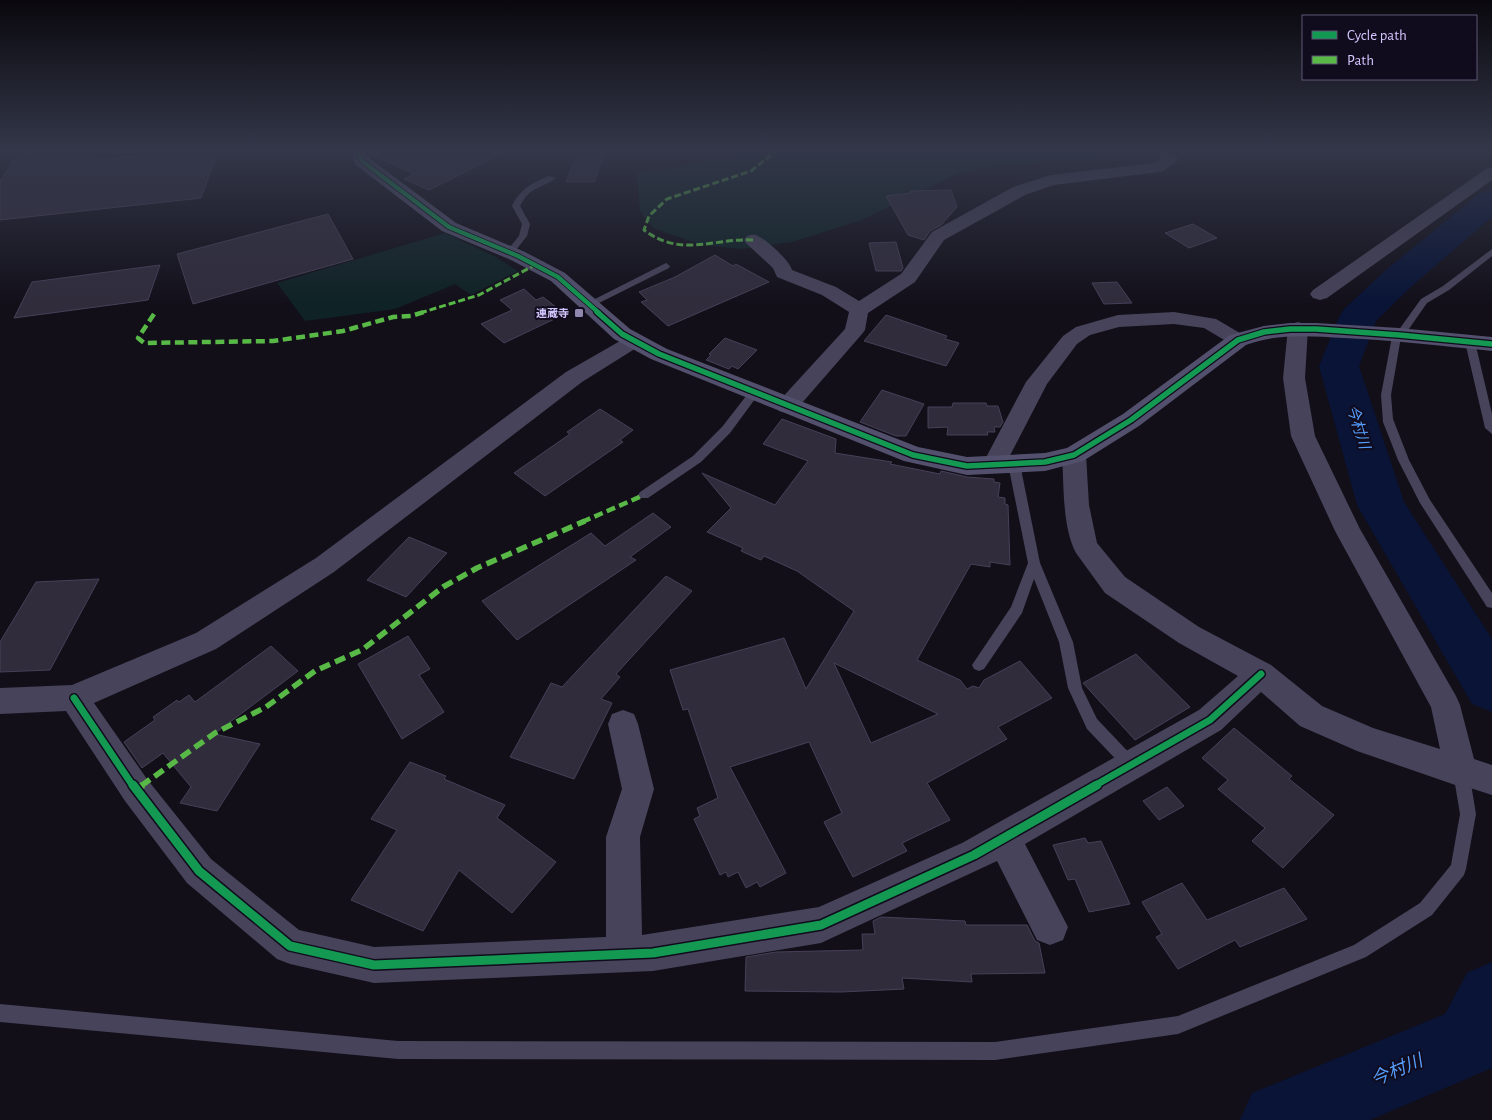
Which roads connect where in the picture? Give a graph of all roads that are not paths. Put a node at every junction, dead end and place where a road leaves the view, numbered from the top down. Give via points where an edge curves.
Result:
1 (412, 200) edge
2 (518, 200) edge
3 (1003, 200) edge
4 (1452, 200) edge
5 (753, 240) dead end
6 (1492, 252) edge
7 (509, 253) junction
8 (666, 266) dead end
9 (1320, 294) dead end
10 (590, 304) junction
11 (859, 310) junction
12 (1307, 328) junction
13 (1399, 334) junction
14 (1238, 340) junction
15 (634, 341) junction
16 (1470, 342) junction
17 (1492, 344) edge
18 (754, 393) junction
19 (787, 406) junction
20 (1492, 430) edge
21 (1074, 455) junction
22 (1010, 464) junction
23 (644, 495) dead end
24 (1034, 563) junction
25 (1492, 603) edge
26 (980, 665) dead end
27 (1261, 674) junction
28 (74, 698) junction
29 (0, 701) edge
30 (623, 724) dead end
31 (1131, 765) junction
32 (1473, 775) edge
33 (1003, 838) junction
34 (1050, 927) dead end
35 (624, 955) junction
36 (0, 1013) edge

1 - 7 street via 449,227
2 - 7 lane via 516,206 526,224 523,236
3 - 11 street via 938,236 908,278
4 - 9 street
5 - 11 street via 782,266 784,273 829,291
6 - 13 lane via 1424,301
7 - 10 street via 558,276
8 - 10 lane
10 - 15 street
11 - 19 street via 855,330
12 - 13 street
12 - 14 street via 1270,330
12 - 32 street via 1294,378 1303,436 1348,531 1445,705
13 - 16 street
13 - 25 lane via 1386,385 1387,416 1403,460 1428,506
14 - 21 street via 1131,420
14 - 22 street via 1209,323 1174,318 1118,321 1083,331 1070,340 1037,382
15 - 18 street
15 - 28 street via 574,377 325,565 206,641
16 - 17 street
16 - 20 lane
18 - 19 street
18 - 23 lane via 726,430 697,459
19 - 22 street via 913,455 967,466
21 - 22 street via 1046,462
21 - 27 street via 1077,505 1085,546 1116,585 1190,635
22 - 24 lane
24 - 26 lane via 1017,609
24 - 31 lane via 1066,642 1075,688 1092,724
27 - 31 street via 1210,720
27 - 32 street via 1311,716 1368,741
28 - 29 street
28 - 35 street via 136,790 199,871 290,946 374,965
30 - 35 street via 638,789 622,837
31 - 33 street
32 - 36 lane via 1458,869 1426,909 1360,951 1178,1025 995,1051 398,1050
33 - 34 street
33 - 35 street via 974,855 821,925

